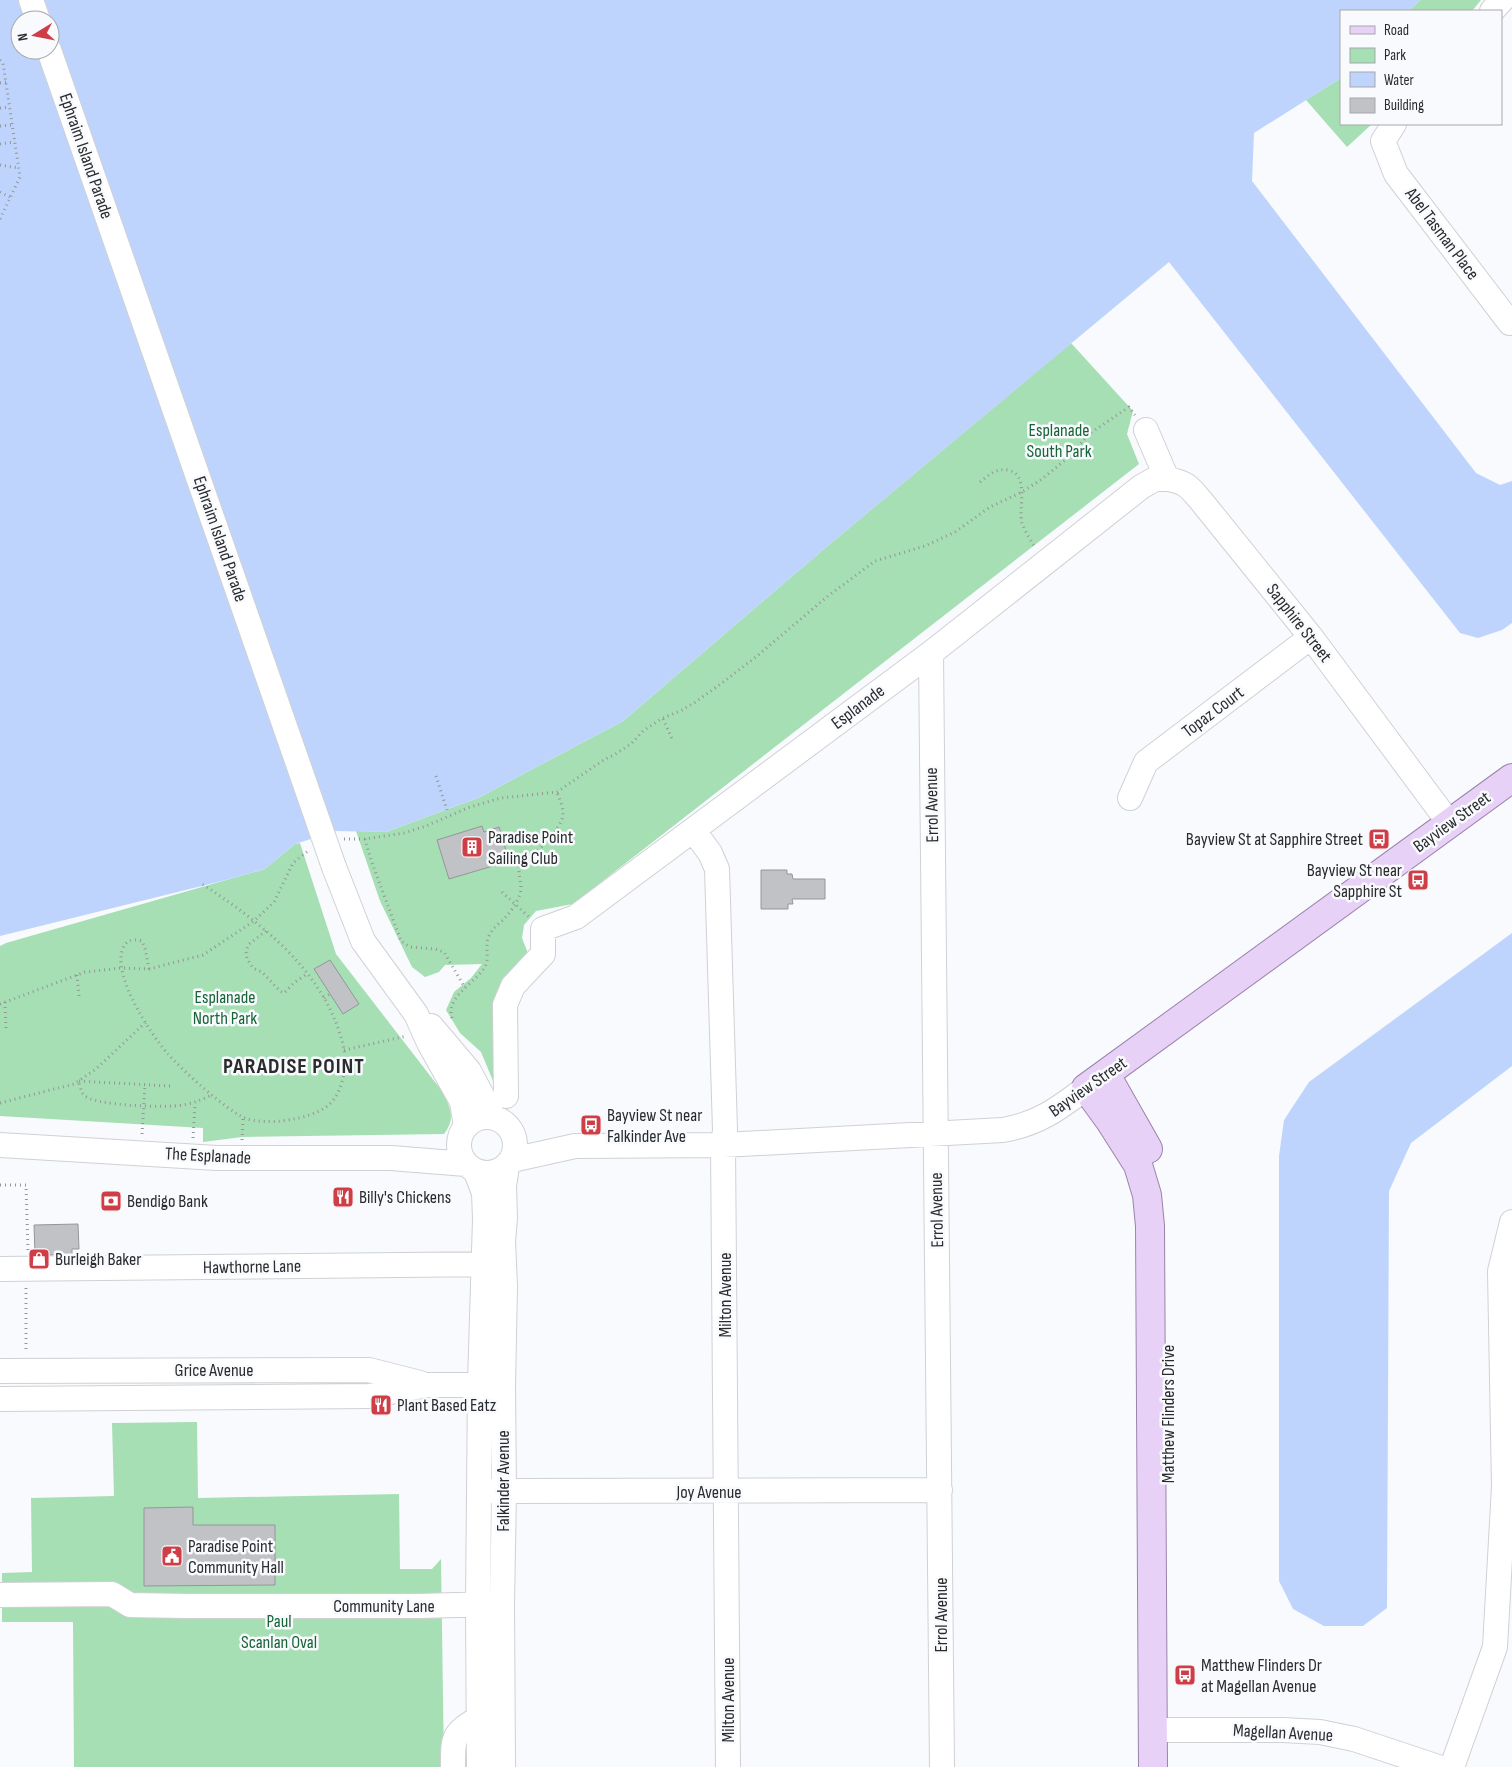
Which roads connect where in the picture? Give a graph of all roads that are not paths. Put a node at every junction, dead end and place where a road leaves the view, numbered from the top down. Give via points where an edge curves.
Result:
1 (1502, 0) edge
2 (1493, 10) edge
3 (52, 60) edge
4 (1389, 132) edge
5 (1510, 323) dead end
6 (1146, 430) road end
7 (1168, 479) junction
8 (1311, 637) junction
9 (931, 653) junction
10 (1512, 778) edge
11 (1130, 798) dead end
12 (1450, 824) junction
13 (693, 830) junction
14 (414, 1025) junction
15 (1096, 1082) junction
16 (506, 1096) dead end
17 (493, 1116) junction
18 (512, 1131) junction
19 (462, 1133) junction
20 (936, 1134) junction
21 (0, 1145) edge
22 (723, 1145) junction
23 (575, 1146) junction
24 (416, 1158) junction
25 (509, 1163) junction
26 (471, 1168) junction
27 (1512, 1222) edge
28 (493, 1265) junction
29 (0, 1269) edge
30 (0, 1370) edge
31 (382, 1384) junction
32 (480, 1384) junction
33 (503, 1385) junction
34 (0, 1399) edge
35 (1508, 1487) edge
36 (940, 1490) junction
37 (504, 1491) junction
38 (478, 1492) junction
39 (726, 1492) junction
40 (0, 1595) edge
41 (478, 1604) junction
42 (502, 1604) junction
43 (479, 1718) junction
44 (1162, 1730) junction
45 (453, 1767) edge
46 (479, 1767) edge
47 (503, 1767) edge
48 (728, 1767) edge
49 (942, 1767) edge
50 (1154, 1767) edge
51 (1171, 1767) edge
52 (1438, 1767) edge
53 (1452, 1767) edge

1 - 2 street
3 - 14 street, Ephraim Island Parade, bridge via 334,867 363,941
4 - 5 street, Abel Tasman Place via 1396,174
6 - 7 street
7 - 8 street, Sapphire Street via 1188,485
7 - 9 street, Esplanade via 1155,479 1142,487
8 - 11 street, Topaz Court via 1146,762
8 - 12 street, Sapphire Street
9 - 13 street, Esplanade
9 - 20 street, Errol Avenue
10 - 12 main road, Bayview Street
12 - 15 main road, Bayview Street
13 - 16 street, Esplanade via 576,917 543,929 543,954 513,986 505,1005
13 - 22 street, Milton Avenue via 718,869 726,1130
14 - 17 street, Ephraim Island Parade via 434,1028 469,1071
14 - 19 street, Ephraim Island Parade via 429,1043 462,1102
15 - 20 street, Bayview Street via 1051,1114 1017,1128
15 - 44 main road, Matthew Flinders Drive via 1149,1151 1166,1215
17 - 18 street via 503,1120
17 - 19 street via 474,1119
18 - 23 street, Bayview Street
18 - 25 street via 516,1143
19 - 24 street, The Esplanade
19 - 26 street via 459,1148
20 - 22 street, Bayview Street
20 - 36 street, Errol Avenue
21 - 24 street, The Esplanade via 192,1156
22 - 23 street, Bayview Street
22 - 39 street, Milton Avenue
23 - 25 street, Bayview Street
24 - 26 street, The Esplanade
25 - 26 street via 494,1173
25 - 28 street, Falkinder Avenue
26 - 28 street, Falkinder Avenue via 482,1186
27 - 35 street via 1500,1271
28 - 29 street, Hawthorne Lane
28 - 32 street, Falkinder Avenue
28 - 33 street, Falkinder Avenue via 505,1286
30 - 31 street, Grice Avenue via 369,1370
31 - 32 street, Grice Avenue
31 - 34 street, Grice Avenue via 369,1396
32 - 33 street, Grice Avenue
32 - 38 street, Falkinder Avenue
33 - 37 street, Falkinder Avenue
35 - 53 street via 1495,1647
36 - 39 street, Joy Avenue
36 - 49 street, Errol Avenue
37 - 38 street, Joy Avenue
37 - 39 street, Joy Avenue
37 - 42 street, Falkinder Avenue
38 - 41 street, Falkinder Avenue
39 - 48 street, Milton Avenue
40 - 41 street, Community Lane via 112,1594 130,1605
41 - 42 street, Community Lane
41 - 43 street, Falkinder Avenue
42 - 47 street, Falkinder Avenue
43 - 45 street via 456,1735
43 - 46 street, Falkinder Avenue
44 - 50 main road, Matthew Flinders Drive
44 - 51 main road, Matthew Flinders Drive
44 - 52 street, Magellan Avenue via 1320,1732 1354,1739

